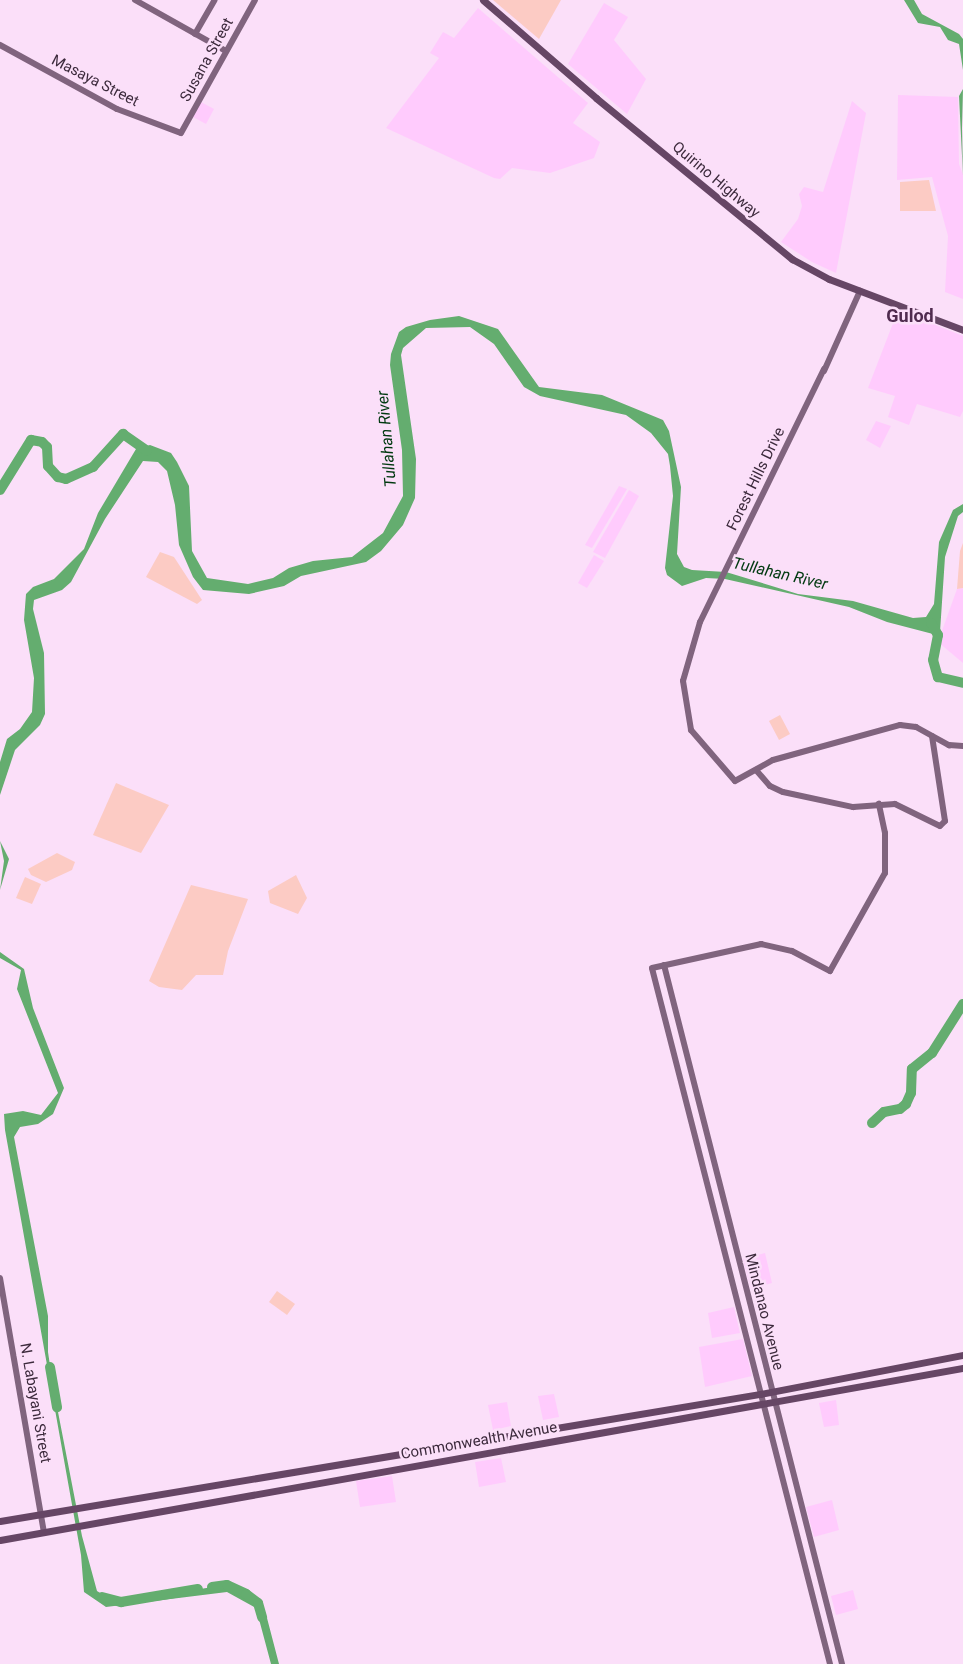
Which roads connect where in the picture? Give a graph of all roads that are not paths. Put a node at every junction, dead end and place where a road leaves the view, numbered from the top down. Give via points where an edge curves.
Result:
1 (135, 0) edge
2 (214, 0) edge
3 (254, 0) edge
4 (483, 0) edge
5 (195, 34) junction
6 (0, 45) edge
7 (226, 51) junction
8 (181, 133) joint
9 (860, 291) junction
10 (963, 330) edge
11 (932, 736) junction
12 (963, 746) edge
13 (756, 770) junction
14 (879, 804) junction
15 (664, 965) junction
16 (669, 987) junction
17 (658, 990) junction
18 (673, 1002) junction
19 (662, 1006) junction
20 (0, 1278) edge
21 (963, 1356) edge
22 (963, 1368) edge
23 (772, 1391) junction
24 (760, 1394) junction
25 (774, 1402) junction
26 (763, 1404) junction
27 (789, 1459) junction
28 (778, 1460) junction
29 (41, 1514) junction
30 (0, 1521) edge
31 (44, 1532) junction
32 (0, 1540) edge
33 (830, 1664) edge
34 (842, 1664) edge

1 - 5 street
2 - 5 street
3 - 7 street, Susana Street
4 - 9 main road, Quirino Highway via 763,237 802,265
5 - 7 street
6 - 8 street, Masaya Street via 117,109
7 - 8 street, Susana Street
9 - 10 main road, Quirino Highway
9 - 13 street, Forest Hills Drive via 697,631 683,681 693,735 730,778 738,781
11 - 12 street via 949,746
11 - 13 street via 911,725 895,726 773,760
11 - 14 street via 942,825 895,804
13 - 14 street via 770,786 783,792 853,807
14 - 15 street via 886,850 885,873 830,971 792,951 761,944
15 - 16 street, Mindanao Avenue
15 - 17 street, Mindanao Avenue via 652,968
16 - 17 street
16 - 18 street, Mindanao Avenue
17 - 19 street, Mindanao Avenue
18 - 19 street
18 - 23 street, Mindanao Avenue
19 - 24 street, Mindanao Avenue
20 - 29 street, N. Labayani Street
21 - 23 main road, Commonwealth Avenue
22 - 25 main road, Commonwealth Avenue
23 - 24 main road, Commonwealth Avenue
23 - 25 street, Mindanao Avenue
24 - 26 street, Mindanao Avenue
24 - 29 main road, Commonwealth Avenue
25 - 26 main road, Commonwealth Avenue
25 - 27 street, Mindanao Avenue
26 - 28 street, Mindanao Avenue
26 - 31 main road, Commonwealth Avenue
27 - 28 street
27 - 34 street, Mindanao Avenue
28 - 33 street, Mindanao Avenue
29 - 30 main road, Commonwealth Avenue
29 - 31 street, N. Labayani Street
31 - 32 main road, Commonwealth Avenue

